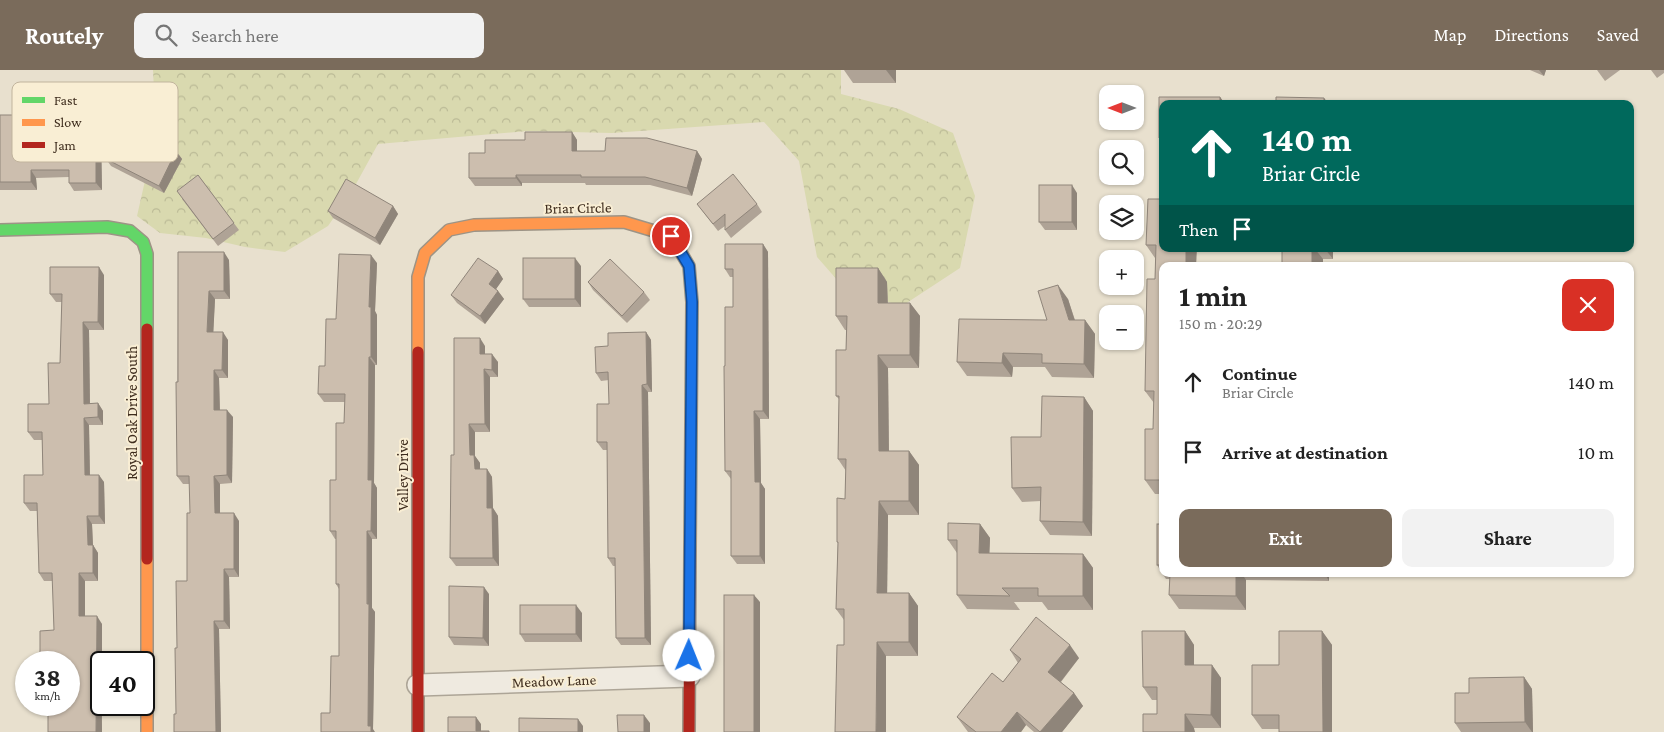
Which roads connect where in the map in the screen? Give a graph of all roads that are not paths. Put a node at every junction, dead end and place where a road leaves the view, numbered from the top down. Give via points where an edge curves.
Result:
1 (0, 230) edge
2 (449, 230) joint
3 (689, 676) junction
4 (418, 685) junction
5 (147, 732) edge
6 (418, 732) edge
7 (689, 732) edge

1 - 5 street, Royal Oak Drive South via 107,227 130,231 143,242 148,254
2 - 3 street, Briar Circle via 474,225 624,222 671,236 689,266 692,312
2 - 4 street, Valley Drive via 425,253 418,277
3 - 4 street, Meadow Lane
3 - 7 street
4 - 6 street, Valley Drive

